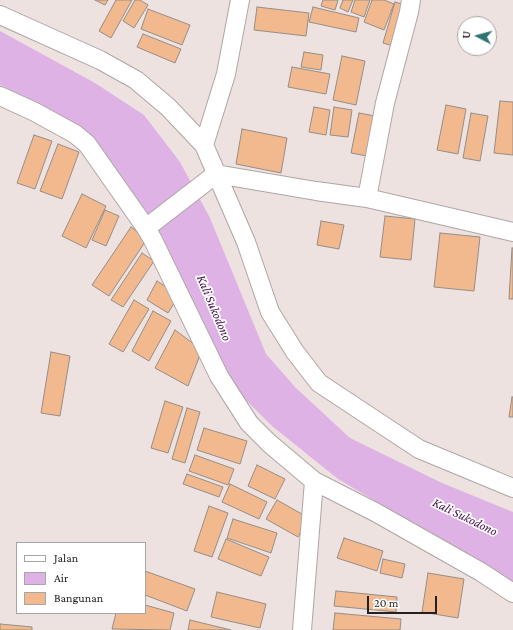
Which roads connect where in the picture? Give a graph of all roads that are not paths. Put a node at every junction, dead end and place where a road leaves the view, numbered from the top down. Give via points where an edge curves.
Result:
1 (240, 0) edge
2 (411, 0) edge
3 (0, 15) edge
4 (0, 96) edge
5 (204, 145) junction
6 (216, 174) junction
7 (367, 198) junction
8 (148, 226) junction
9 (513, 232) edge
10 (314, 481) junction
11 (513, 488) edge
12 (513, 594) edge
13 (302, 630) edge

1 - 5 street via 226,74
2 - 7 street via 384,103
3 - 5 street via 93,57 136,80 168,107
4 - 8 street via 48,119 87,144
5 - 6 street
6 - 7 street
6 - 8 street
6 - 11 street via 246,242 270,312 295,352 319,382 419,449
7 - 9 street
8 - 10 street via 219,376 249,423
10 - 12 street via 376,512 475,568
10 - 13 street

